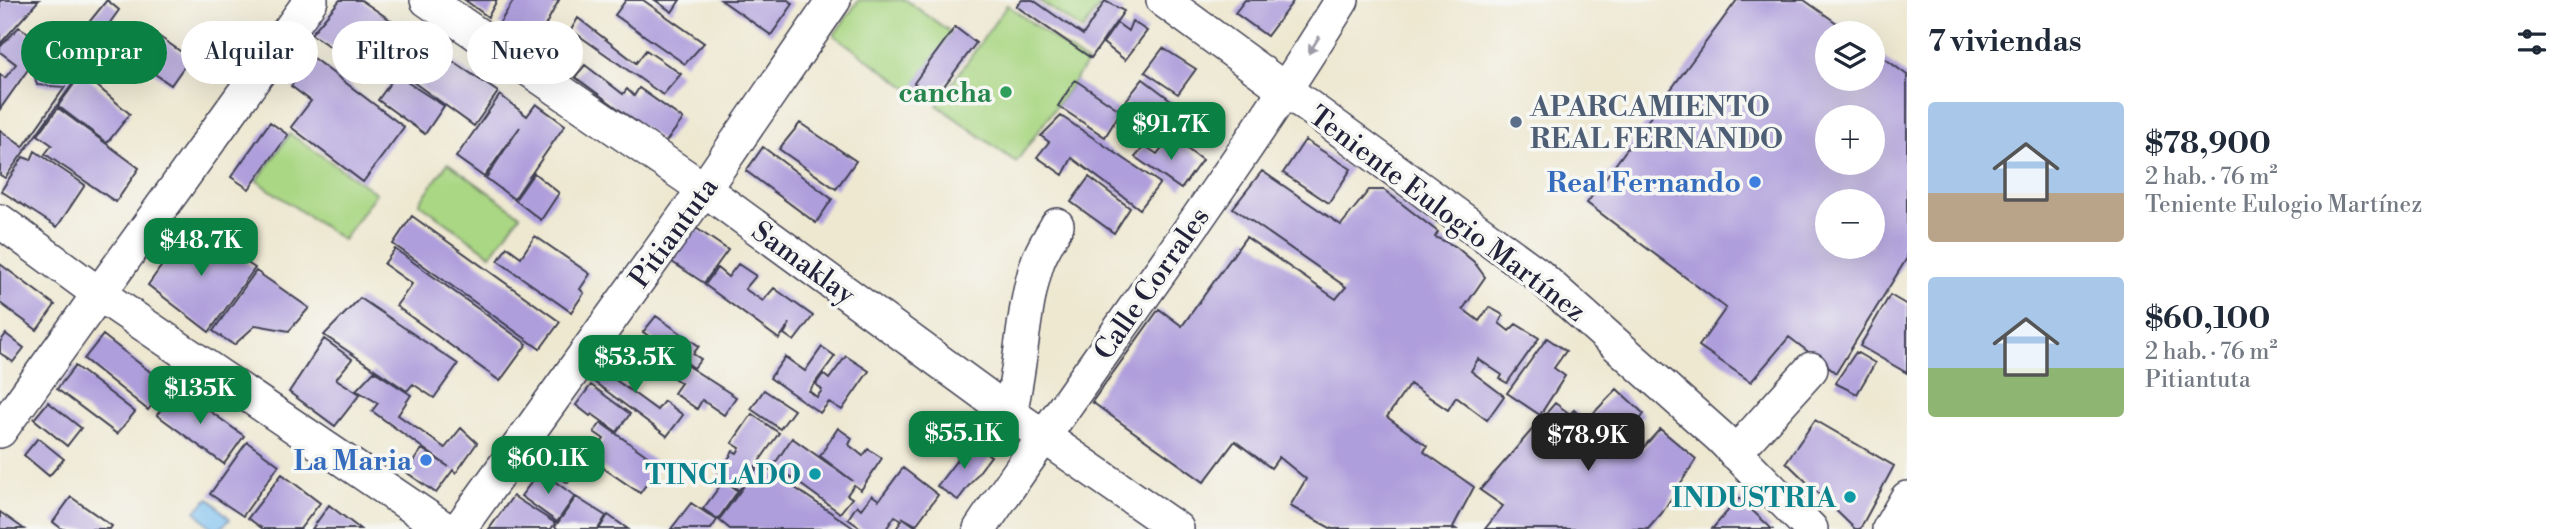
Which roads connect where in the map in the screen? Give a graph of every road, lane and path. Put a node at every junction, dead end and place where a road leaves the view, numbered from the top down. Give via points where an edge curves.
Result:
1 (312, 0) edge
2 (427, 0) edge
3 (834, 0) edge
4 (1163, 0) edge
5 (1342, 0) edge
6 (1287, 90) junction
7 (704, 189) junction
8 (0, 220) edge
9 (1057, 225) dead end
10 (99, 294) junction
11 (1811, 369) dead end
12 (1010, 413) junction
13 (0, 431) edge
14 (1043, 435) junction
15 (1735, 453) junction
16 (445, 529) edge
17 (459, 529) edge
18 (980, 529) edge
19 (1177, 529) edge
20 (1811, 529) edge

1 - 10 street
2 - 7 street, Samaklay
3 - 7 street, Pitiantuta
4 - 6 street, Teniente Eulogio Martínez
5 -> 6 street, Calle Corrales
6 - 14 street, Calle Corrales
6 - 15 street, Teniente Eulogio Martínez via 1537,274
7 - 12 street, Samaklay
7 - 17 street, Pitiantuta
8 - 10 street
9 - 12 street via 1037,262
10 - 13 street
10 - 16 street
11 - 15 street
12 - 14 street, Samaklay
14 - 18 street, Calle Corrales
14 - 19 street, Samaklay
15 - 20 street, Teniente Eulogio Martínez

